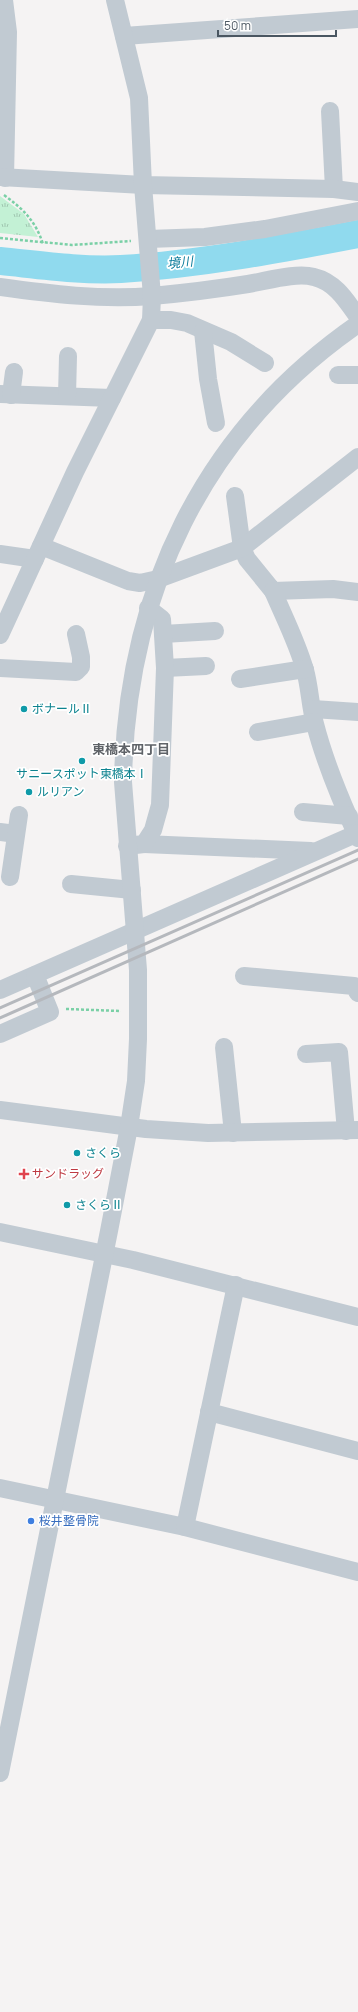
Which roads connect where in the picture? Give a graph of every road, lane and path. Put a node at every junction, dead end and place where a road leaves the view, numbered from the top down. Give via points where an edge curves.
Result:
1 (4, 0) edge
2 (116, 0) edge
3 (358, 19) edge
4 (124, 36) junction
5 (330, 111) dead end
6 (2, 182) edge
7 (143, 186) junction
8 (334, 189) junction
9 (358, 192) edge
10 (358, 211) edge
11 (0, 238) edge
12 (148, 243) junction
13 (44, 244) junction
14 (0, 287) edge
15 (152, 292) junction
16 (358, 317) edge
17 (151, 320) junction
18 (358, 324) edge
19 (203, 331) junction
20 (68, 356) dead end
21 (265, 363) dead end
22 (14, 372) dead end
23 (338, 375) dead end
24 (358, 375) edge
25 (6, 394) edge
26 (67, 396) junction
27 (112, 398) junction
28 (216, 423) dead end
29 (358, 457) edge
30 (235, 496) dead end
31 (242, 548) junction
32 (38, 553) junction
33 (0, 554) edge
34 (158, 579) junction
35 (272, 591) junction
36 (358, 592) edge
37 (148, 608) junction
38 (215, 631) dead end
39 (76, 634) dead end
40 (163, 634) junction
41 (0, 635) edge
42 (206, 666) dead end
43 (0, 668) edge
44 (165, 668) junction
45 (305, 669) junction
46 (240, 679) dead end
47 (358, 712) edge
48 (314, 716) junction
49 (258, 732) dead end
50 (303, 812) dead end
51 (19, 815) dead end
52 (349, 816) junction
53 (8, 833) edge
54 (357, 835) edge
55 (144, 844) junction
56 (127, 846) junction
57 (315, 851) junction
58 (10, 878) dead end
59 (71, 884) dead end
60 (132, 890) junction
61 (136, 930) junction
62 (36, 975) junction
63 (244, 976) dead end
64 (0, 990) edge
65 (358, 993) edge
66 (122, 1011) dead end
67 (50, 1012) junction
68 (0, 1034) edge
69 (224, 1047) dead end
70 (306, 1054) dead end
71 (0, 1110) edge
72 (129, 1127) junction
73 (352, 1130) edge
74 (233, 1133) junction
75 (0, 1232) edge
76 (105, 1253) junction
77 (236, 1285) junction
78 (358, 1317) edge
79 (209, 1412) junction
80 (358, 1451) edge
81 (0, 1488) edge
82 (55, 1499) junction
83 (185, 1527) junction
84 (358, 1572) edge
85 (5, 1718) edge
86 (0, 1773) edge

1 - 6 street via 8,32
2 - 4 street
3 - 4 street
4 - 7 street via 139,98
5 - 8 street
6 - 7 street
6 - 13 path via 26,212
7 - 8 street
7 - 12 street
8 - 9 street
10 - 12 street via 265,229
11 - 13 path
12 - 13 path
12 - 15 street
14 - 15 street via 83,296
15 - 16 street via 246,285 302,275 313,276 331,284 340,292
15 - 17 street
17 - 19 street via 187,323
17 - 27 street
18 - 34 street via 314,356 285,382 242,431 198,495
19 - 21 street via 231,342
19 - 28 street
20 - 26 street
22 - 25 street
23 - 24 street
25 - 26 street
26 - 27 street
27 - 32 street
29 - 31 street
30 - 31 street
31 - 34 street
31 - 35 street via 247,559
32 - 33 street
32 - 34 street via 128,581 140,583
32 - 41 street
34 - 37 street
35 - 36 street via 333,589
35 - 45 street
37 - 40 street via 162,619
37 - 56 street via 135,659 126,722 123,782
38 - 40 street
39 - 43 street via 81,667 76,672
40 - 44 street
42 - 44 street
44 - 55 street via 160,805 153,830
45 - 46 street
45 - 48 street
47 - 48 street
48 - 49 street
48 - 52 street via 329,767
50 - 52 street
51 - 53 street
52 - 54 street
53 - 58 street
54 - 57 street
55 - 56 street
55 - 57 street
56 - 60 street
57 - 61 street
59 - 60 street
60 - 61 street
61 - 62 street
61 - 72 street via 138,1039 136,1081
62 - 64 street
62 - 67 street
63 - 65 street via 354,986
66 - 67 path via 72,1008
67 - 68 street
69 - 74 street
70 - 73 street via 338,1052
71 - 72 street
72 - 74 street
72 - 76 street
73 - 74 street
75 - 76 street
76 - 77 street
76 - 82 street
77 - 78 street
77 - 79 street
79 - 80 street
79 - 83 street
81 - 82 street
82 - 83 street
82 - 85 street
83 - 84 street
85 - 86 street

